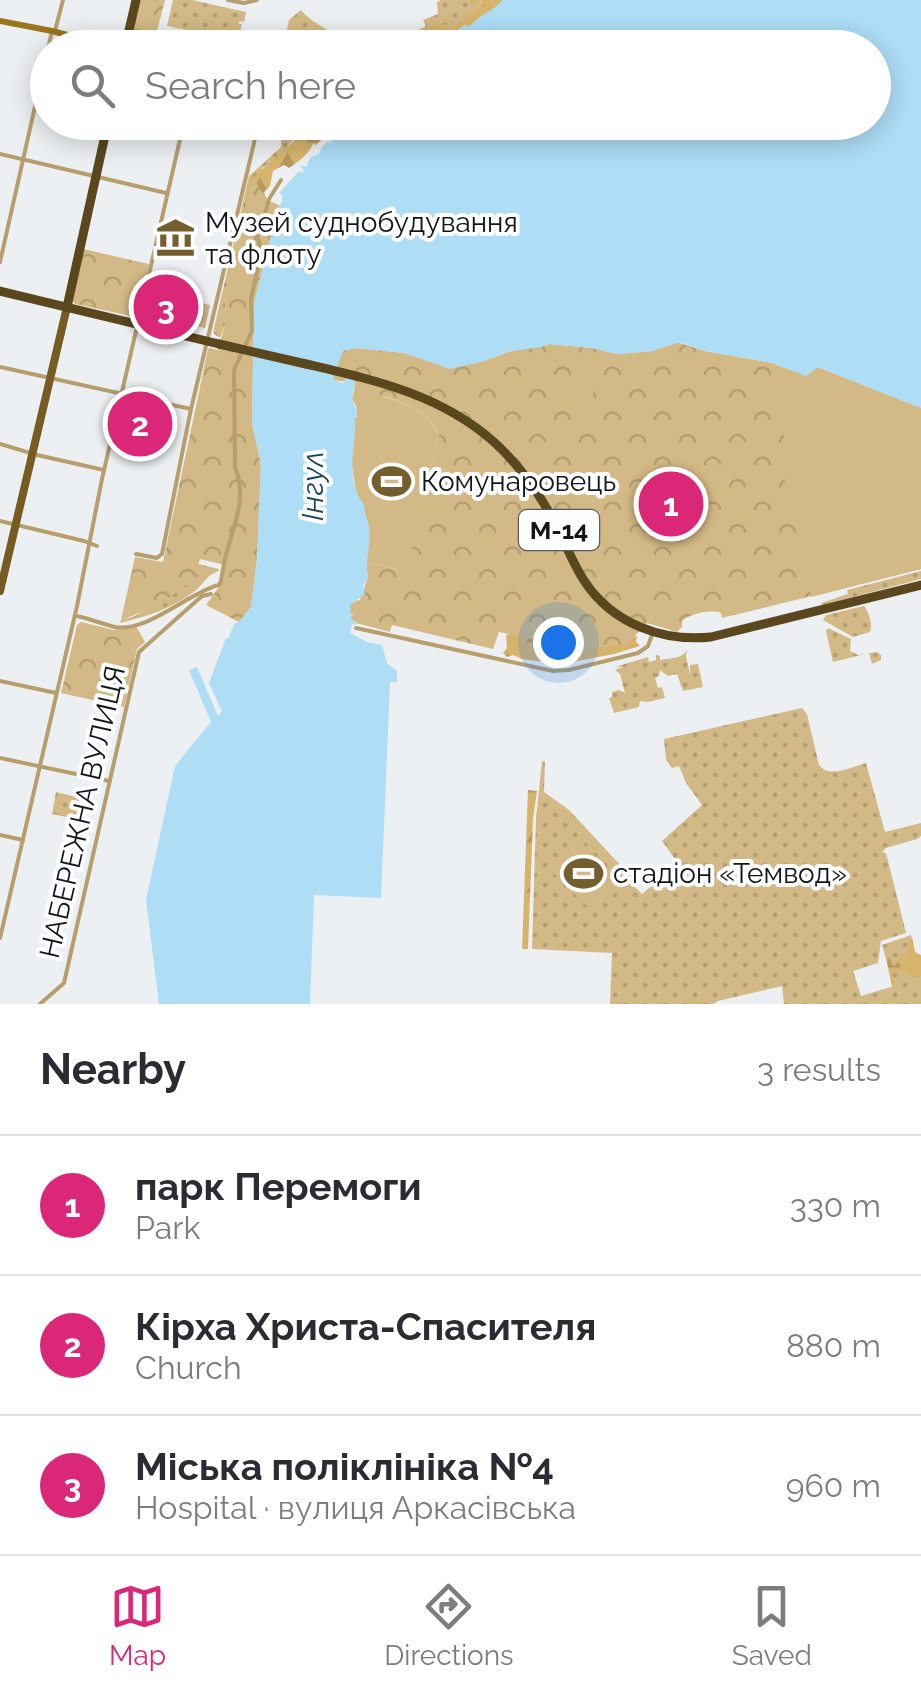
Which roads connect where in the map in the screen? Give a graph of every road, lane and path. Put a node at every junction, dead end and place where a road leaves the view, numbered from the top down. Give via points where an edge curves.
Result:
1 (63, 0) edge
2 (136, 0) edge
3 (228, 0) edge
4 (257, 0) edge
5 (0, 21) edge
6 (48, 30) edge
7 (53, 30) edge
8 (127, 30) edge
9 (30, 123) edge
10 (104, 140) edge
11 (180, 140) edge
12 (255, 140) edge
13 (0, 154) edge
14 (21, 159) junction
15 (95, 178) junction
16 (281, 180) dead end
17 (168, 194) junction
18 (0, 262) edge
19 (0, 290) edge
20 (66, 307) junction
21 (139, 324) junction
22 (207, 341) junction
23 (0, 367) edge
24 (50, 379) junction
25 (123, 396) junction
26 (192, 410) junction
27 (0, 444) edge
28 (32, 454) junction
29 (104, 470) junction
30 (0, 521) edge
31 (16, 524) junction
32 (94, 544) junction
33 (136, 554) dead end
34 (921, 586) edge
35 (0, 591) edge
36 (199, 594) junction
37 (75, 616) junction
38 (356, 628) dead end
39 (654, 632) junction
40 (0, 682) edge
41 (56, 693) junction
42 (0, 758) edge
43 (40, 766) junction
44 (108, 782) junction
45 (0, 835) edge
46 (23, 840) junction
47 (3, 912) edge
48 (0, 938) edge
49 (40, 1004) edge

1 - 7 street
2 - 8 highway
3 - 4 street
5 - 6 street
9 - 14 street
10 - 15 highway
11 - 17 street
12 - 22 street
13 - 14 street
14 - 15 street
14 - 18 street
15 - 17 street
15 - 20 highway
16 - 36 street via 259,225 252,331 234,370 237,522 221,581
17 - 21 street
19 - 20 highway, М-14
20 - 21 highway, М-14
20 - 24 main road
21 - 22 highway, М-14
21 - 25 street
22 - 26 street
22 - 39 highway, М-14, bridge via 396,386 466,420 535,489 594,593 622,618
23 - 24 street
24 - 25 street
24 - 28 main road
25 - 26 street
25 - 29 street
26 - 33 street via 161,557
27 - 28 street
28 - 29 street
28 - 31 main road
29 - 32 street
30 - 31 street
31 - 32 street
31 - 35 main road
32 - 37 street
34 - 39 highway, М-14 via 722,635
36 - 37 street via 127,626
36 - 44 street, НАБЕРЕЖНА ВУЛИЦЯ via 211,594 138,652
37 - 41 street
38 - 39 street via 561,671 638,653
40 - 41 street
41 - 43 street
42 - 43 street
43 - 44 street
43 - 46 street
44 - 49 street, НАБЕРЕЖНА ВУЛИЦЯ via 64,983
45 - 46 street
46 - 47 street
47 - 48 street

